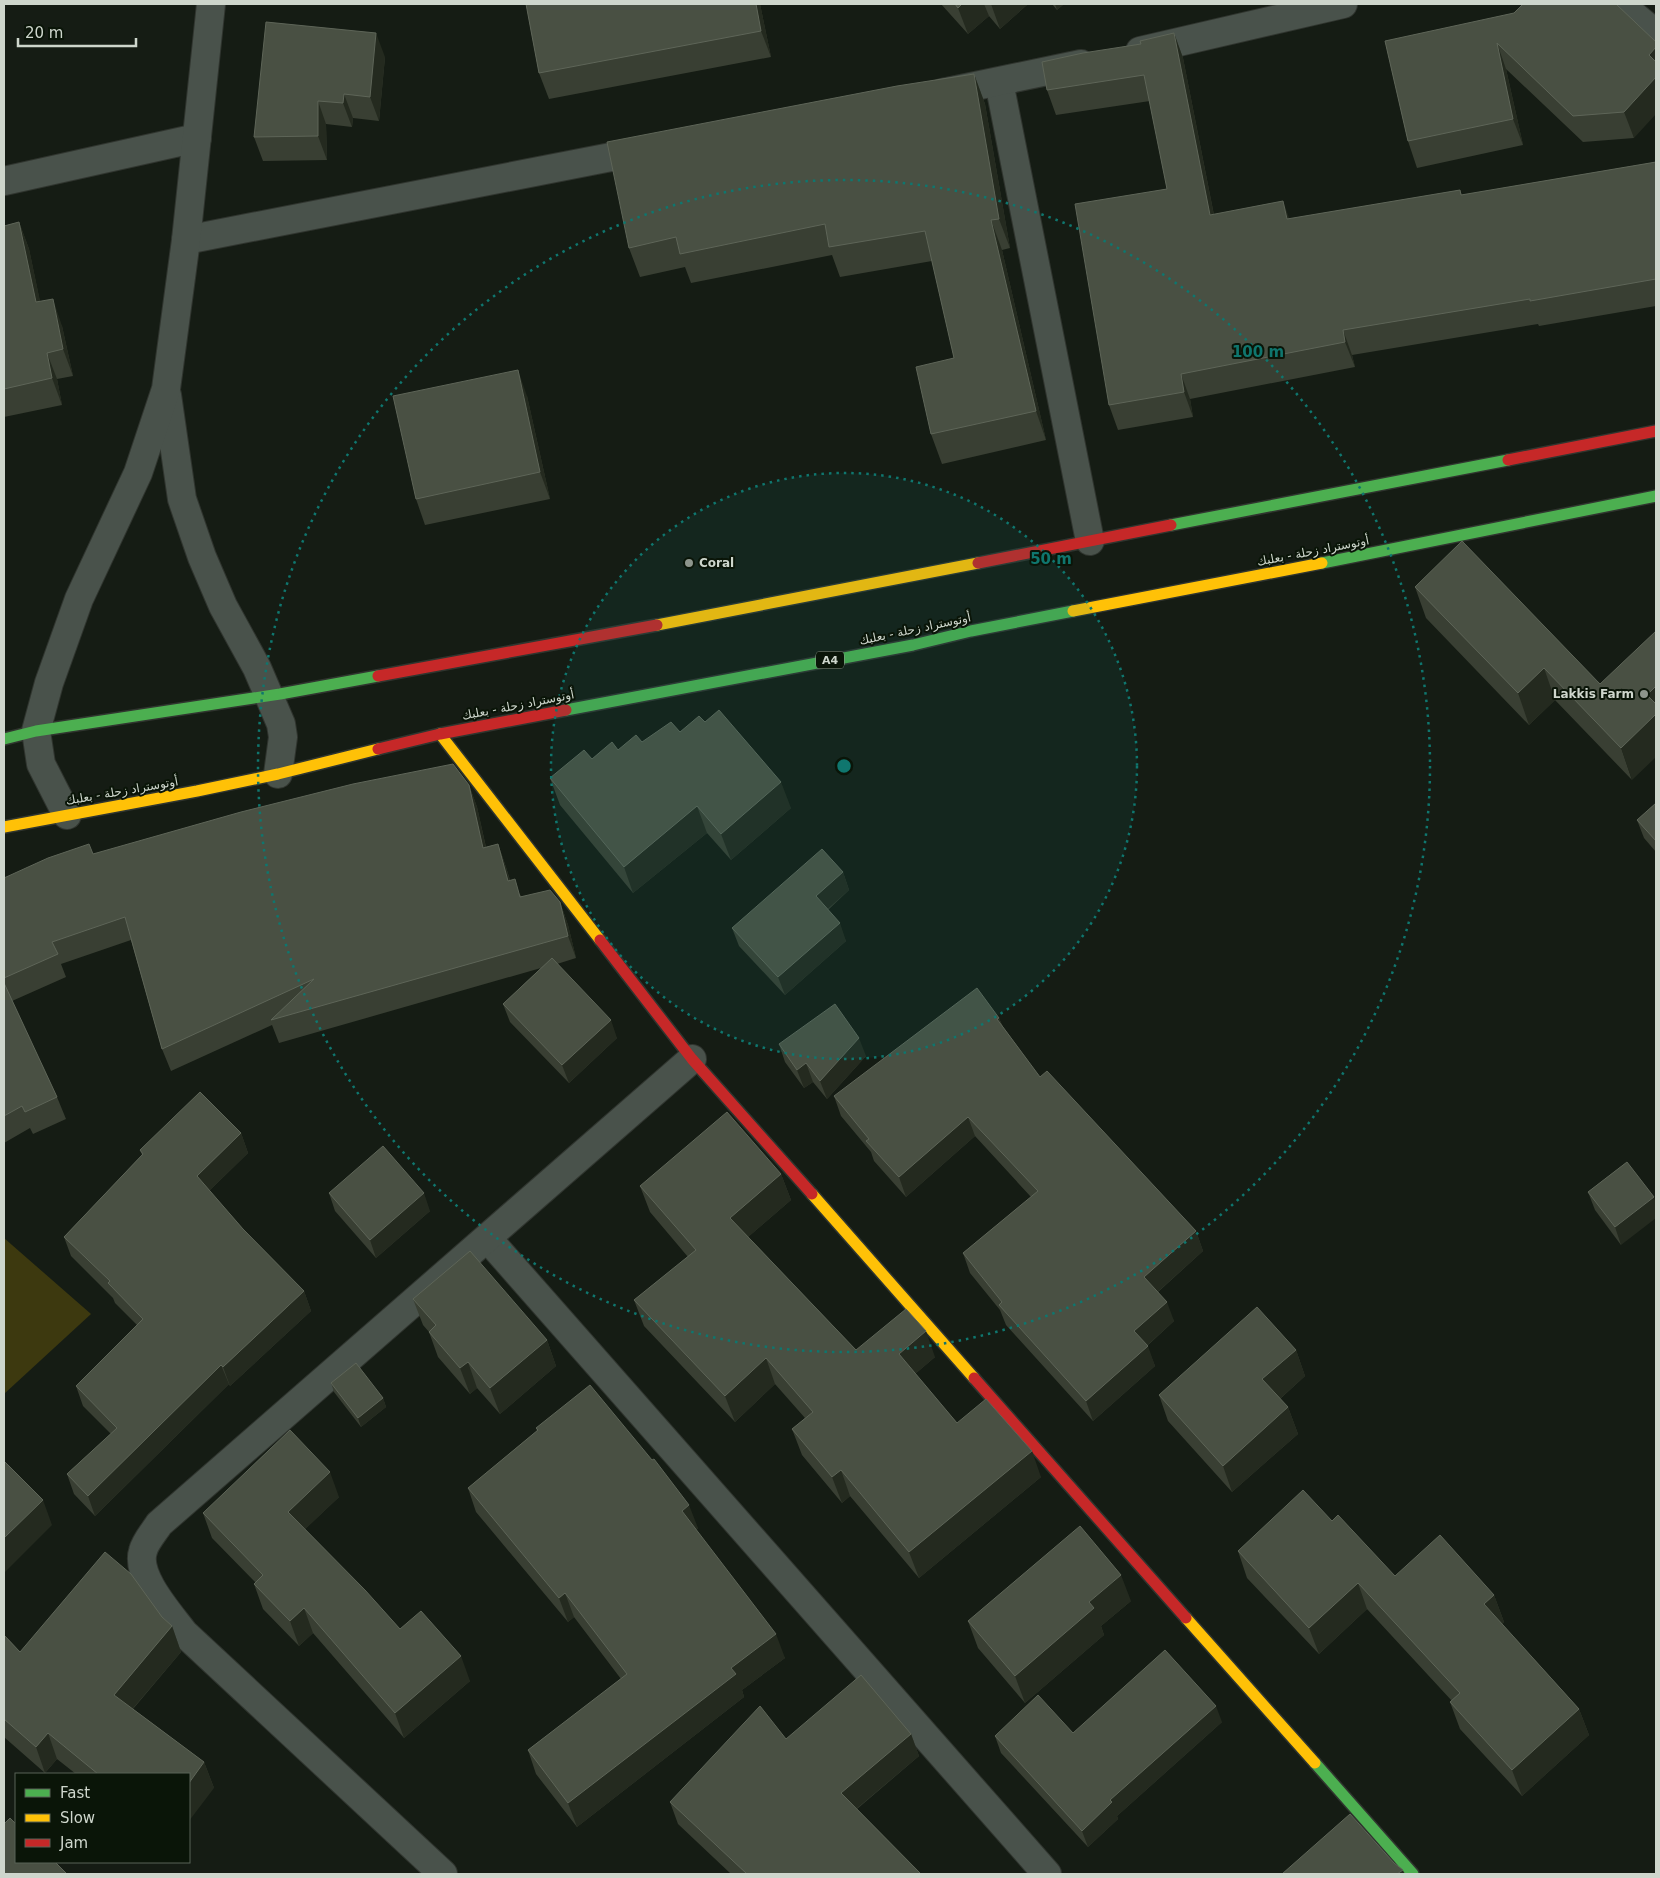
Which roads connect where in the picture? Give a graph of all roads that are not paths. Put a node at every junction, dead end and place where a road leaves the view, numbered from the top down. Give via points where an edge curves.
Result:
1 (211, 4) edge
2 (1343, 4) edge
3 (1620, 4) edge
4 (1656, 34) edge
5 (999, 82) junction
6 (914, 98) edge
7 (197, 138) junction
8 (672, 145) edge
9 (4, 181) edge
10 (186, 240) junction
11 (166, 389) junction
12 (1656, 430) edge
13 (1656, 496) edge
14 (1090, 541) junction
15 (268, 695) junction
16 (36, 731) junction
17 (440, 734) junction
18 (4, 739) edge
19 (278, 774) junction
20 (67, 815) junction
21 (4, 827) edge
22 (692, 1059) junction
23 (488, 1238) junction
24 (443, 1874) edge
25 (1047, 1874) edge
26 (1412, 1874) edge

1 - 7 street
2 - 5 street
3 - 4 street
5 - 6 street
5 - 14 street
7 - 9 street
7 - 10 street
8 - 10 street
10 - 11 street
11 - 15 street via 182,499 223,606
11 - 16 street via 138,473 79,599 49,683
12 - 14 main road
13 - 17 main road, أوتوستراد زحلة - بعلبك / A4 via 913,645
14 - 15 main road via 630,630
15 - 16 main road
15 - 19 street via 282,724
16 - 18 main road
16 - 20 street via 41,764
17 - 19 main road, أوتوستراد زحلة - بعلبك / A4
17 - 22 main road
19 - 20 main road, أوتوستراد زحلة - بعلبك / A4
20 - 21 main road, أوتوستراد زحلة - بعلبك / A4
22 - 23 street
22 - 26 main road
23 - 24 street via 159,1524 142,1551 144,1573 150,1586 184,1633
23 - 25 street

